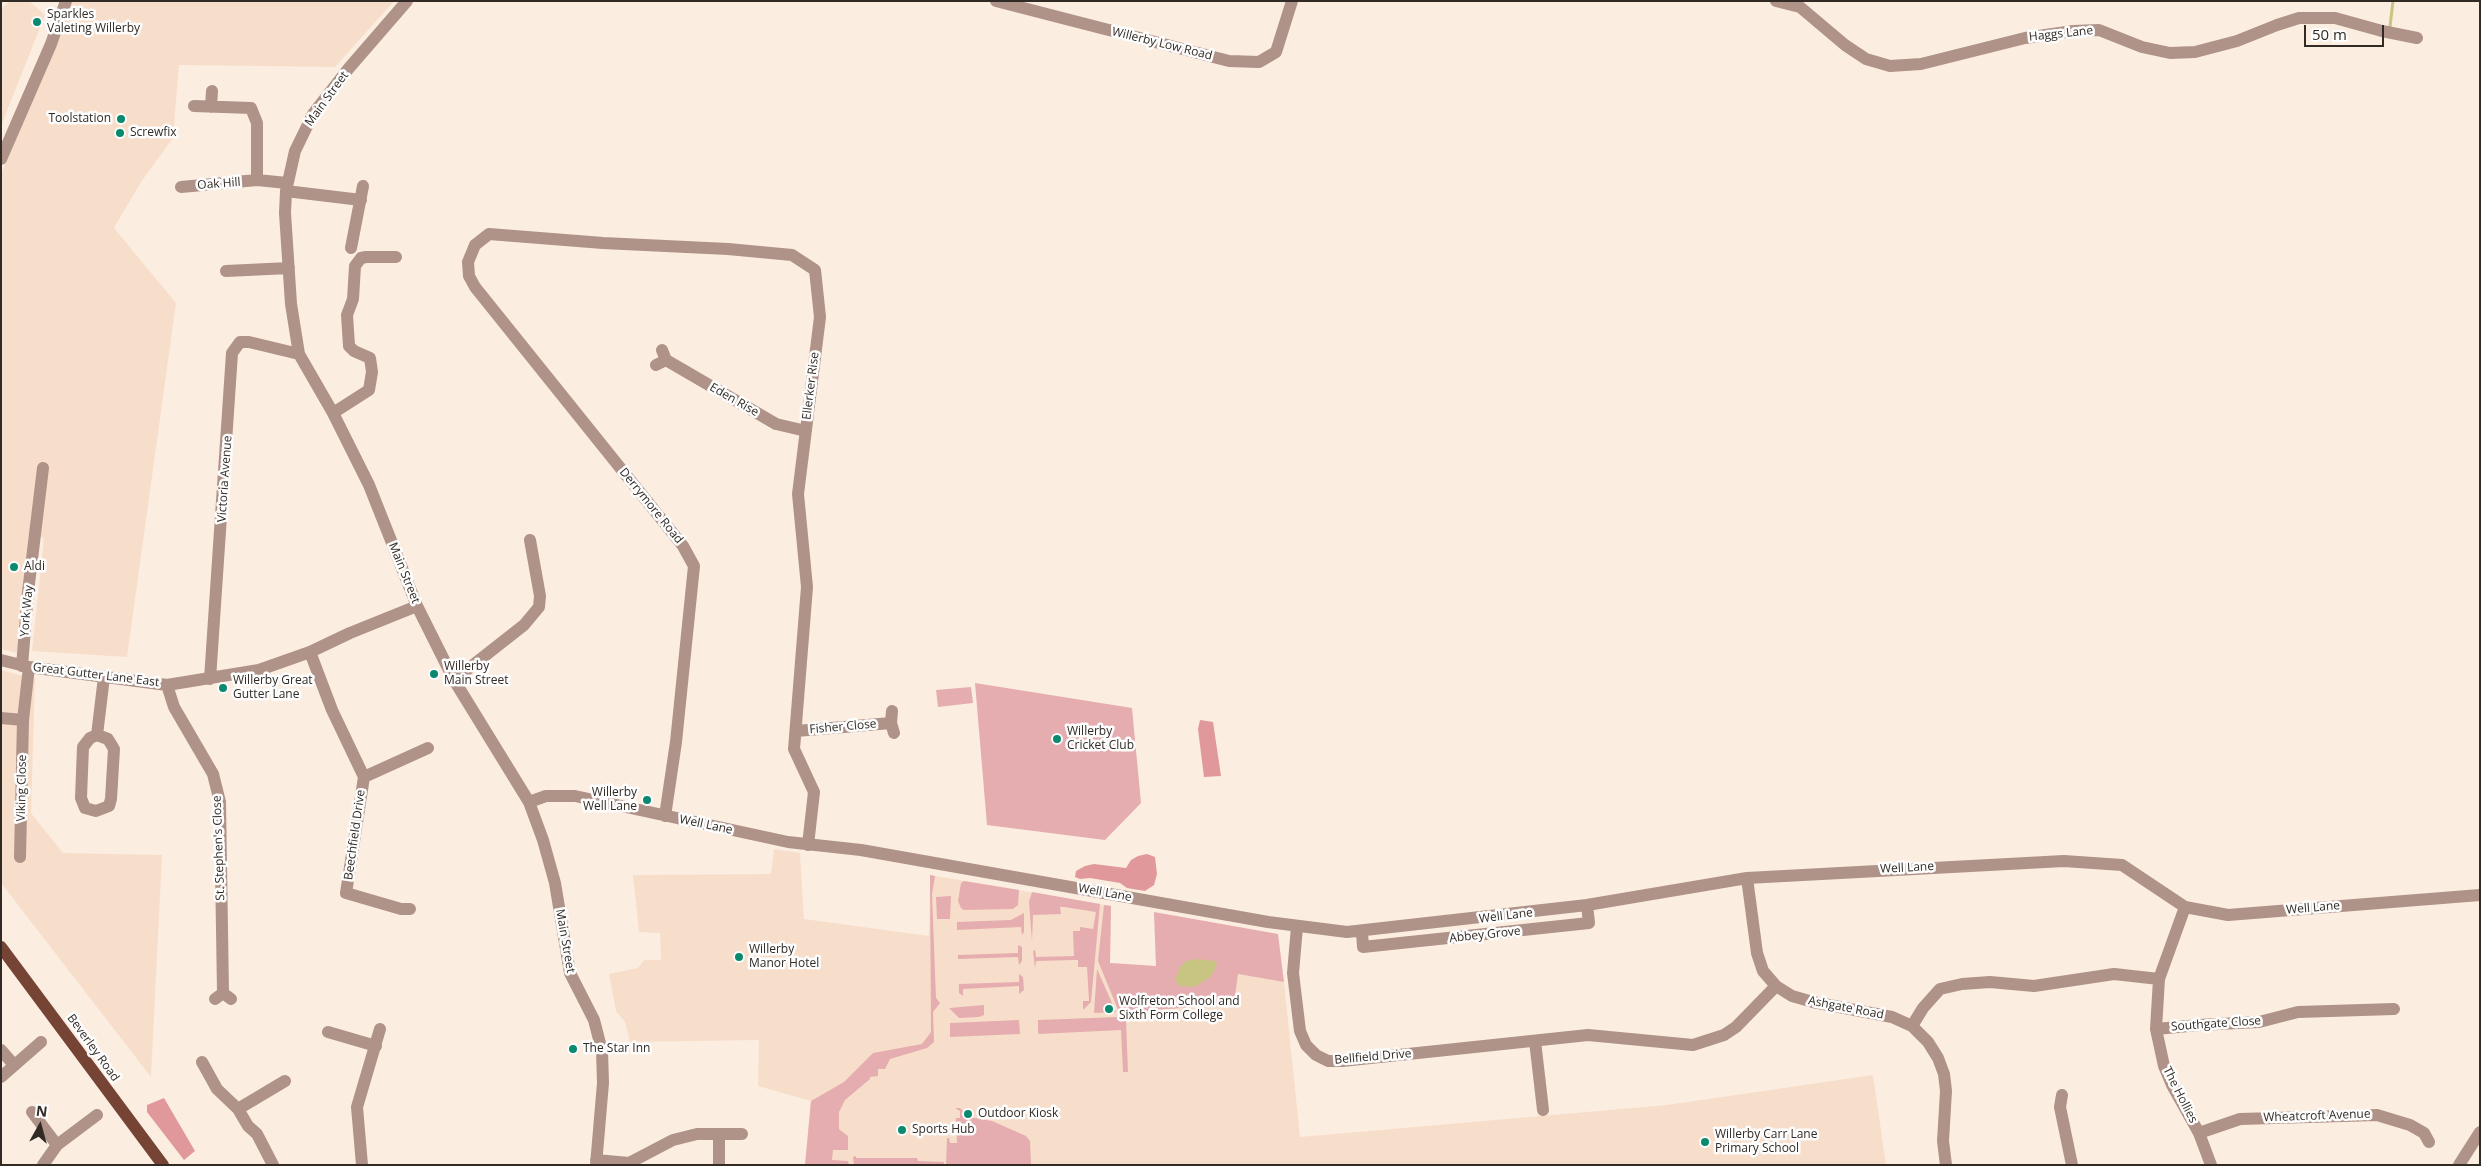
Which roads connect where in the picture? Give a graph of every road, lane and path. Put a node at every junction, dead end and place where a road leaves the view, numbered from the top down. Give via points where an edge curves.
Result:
1 (66, 1) edge
2 (407, 1) edge
3 (996, 1) edge
4 (1292, 1) edge
5 (1776, 1) edge
6 (2417, 38) dead end
7 (212, 91) dead end
8 (194, 106) dead end
9 (211, 107) junction
10 (1, 159) edge
11 (258, 180) junction
12 (364, 186) dead end
13 (181, 187) dead end
14 (287, 187) junction
15 (361, 200) junction
16 (475, 245) joint
17 (351, 248) dead end
18 (396, 257) dead end
19 (289, 268) junction
20 (226, 270) dead end
21 (299, 354) junction
22 (661, 358) dead end
23 (333, 413) junction
24 (806, 431) junction
25 (43, 468) dead end
26 (530, 540) dead end
27 (417, 606) junction
28 (310, 652) junction
29 (1, 660) edge
30 (26, 666) junction
31 (104, 677) junction
32 (210, 679) junction
33 (454, 680) junction
34 (167, 685) junction
35 (1, 718) edge
36 (23, 720) junction
37 (892, 722) dead end
38 (796, 731) junction
39 (98, 736) junction
40 (423, 755) dead end
41 (364, 777) junction
42 (529, 802) junction
43 (665, 816) junction
44 (808, 845) junction
45 (20, 857) dead end
46 (1747, 878) junction
47 (2480, 895) edge
48 (1587, 905) junction
49 (2184, 907) junction
50 (404, 912) dead end
51 (1297, 927) junction
52 (1362, 932) junction
53 (1, 947) edge
54 (2159, 979) junction
55 (1776, 986) junction
56 (223, 997) dead end
57 (2394, 1009) dead end
58 (1912, 1026) junction
59 (380, 1029) dead end
60 (2156, 1029) junction
61 (328, 1032) dead end
62 (1535, 1041) junction
63 (41, 1042) dead end
64 (376, 1046) junction
65 (1, 1050) edge
66 (202, 1062) dead end
67 (14, 1065) junction
68 (1, 1077) edge
69 (285, 1080) dead end
70 (2062, 1095) dead end
71 (238, 1109) junction
72 (1542, 1110) dead end
73 (32, 1112) dead end
74 (97, 1115) dead end
75 (2199, 1132) junction
76 (2480, 1132) edge
77 (719, 1134) junction
78 (742, 1134) dead end
79 (2429, 1142) dead end
80 (57, 1144) junction
81 (596, 1163) edge
82 (43, 1165) edge
83 (163, 1165) edge
84 (273, 1165) edge
85 (362, 1165) edge
86 (719, 1165) edge
87 (1946, 1165) edge
88 (2072, 1165) edge
89 (2211, 1165) edge
90 (2459, 1165) edge

1 - 10 street
2 - 14 street, Main Street via 313,114 295,151
3 - 4 street, Willerby Low Road via 1229,61 1259,62 1276,52
5 - 6 street, Haggs Lane via 1800,7 1866,59 1890,66 1921,64 2025,38 2073,31 2098,30 2142,47 2170,53 2195,52 2237,42 2299,18 2335,18
7 - 9 street
8 - 9 street, Oak Hill
9 - 11 street, Oak Hill via 251,108 257,123
11 - 13 street, Oak Hill
11 - 14 street, Oak Hill
12 - 15 street
14 - 15 street, Oak Hill
14 - 19 street, Main Street
15 - 17 street
16 - 24 street, Ellerker Rise via 489,234 510,234 792,255 815,270 820,318
16 - 43 street, Derrymore Road via 468,262 474,287 683,546 694,566
18 - 23 street via 366,256 355,266 353,299 347,315 349,346 354,352 373,354 370,390
19 - 20 street
19 - 21 street, Main Street
21 - 23 street, Main Street
21 - 32 street, Victoria Avenue via 249,342 240,342 232,353
22 - 24 street, Eden Rise via 776,424
23 - 27 street, Main Street via 369,485
24 - 38 street, Ellerker Rise via 798,494 807,587
25 - 30 street, York Way via 28,592
26 - 33 street via 542,568 539,607 532,617
27 - 28 street, Great Gutter Lane East
27 - 33 street, Main Street
28 - 32 street, Great Gutter Lane East via 258,670
28 - 41 street, Beechfield Drive via 332,710
29 - 30 street, Great Gutter Lane East
30 - 31 street, Great Gutter Lane East
30 - 36 street, Viking Close
31 - 34 street, Great Gutter Lane East
31 - 39 street
32 - 34 street, Great Gutter Lane East
33 - 42 street, Main Street
34 - 56 street, St. Stephen's Close via 174,708 213,774 220,802
35 - 36 street
36 - 45 street, Viking Close
37 - 38 street, Fisher Close
38 - 44 street, Ellerker Rise via 794,749 814,792
39 - 39 street via 108,739 114,750 112,799 109,806 96,811 85,808 81,798 84,747 90,738
40 - 41 street, Beechfield Drive
41 - 50 street, Beechfield Drive via 344,894
42 - 43 street, Well Lane via 556,794 638,808
42 - 81 street, Main Street via 553,876 570,973 586,1001 599,1037 603,1082
43 - 44 street, Well Lane
44 - 51 street, Well Lane via 898,856
46 - 48 street, Well Lane
46 - 49 street, Well Lane via 2098,862 2122,864
46 - 55 street, Ashgate Road via 1757,952 1763,971
47 - 49 street, Well Lane via 2228,915
48 - 52 street, Well Lane
48 - 52 street, Abbey Grove via 1589,924 1358,947
49 - 54 street, The Hollies
51 - 52 street, Well Lane
51 - 62 street, Bellfield Drive via 1294,973 1300,1031 1316,1056 1328,1061 1342,1061
53 - 83 main road, Beverley Road
54 - 58 street via 2114,974 2034,986 1990,982 1962,984 1940,989 1922,1008
54 - 60 street, The Hollies
55 - 58 street, Ashgate Road via 1792,996 1892,1017
55 - 62 street, Bellfield Drive via 1736,1027 1724,1035 1693,1045 1588,1035
57 - 60 street, Southgate Close via 2298,1012 2259,1022
58 - 87 street, Ashgate Road via 1928,1042 1944,1074
59 - 64 street
60 - 75 street, The Hollies via 2164,1066
61 - 64 street
62 - 72 street
63 - 67 street
64 - 85 street via 357,1107
65 - 67 street
66 - 71 street via 217,1089
67 - 68 street
69 - 71 street
70 - 88 street via 2060,1107
71 - 84 street via 264,1143
73 - 80 street
74 - 80 street
75 - 79 street, Wheatcroft Avenue via 2240,1119 2377,1115 2410,1125 2424,1134
75 - 89 street, The Hollies
76 - 90 street
77 - 78 street
77 - 81 street via 685,1136 629,1163
77 - 86 street
80 - 82 street

